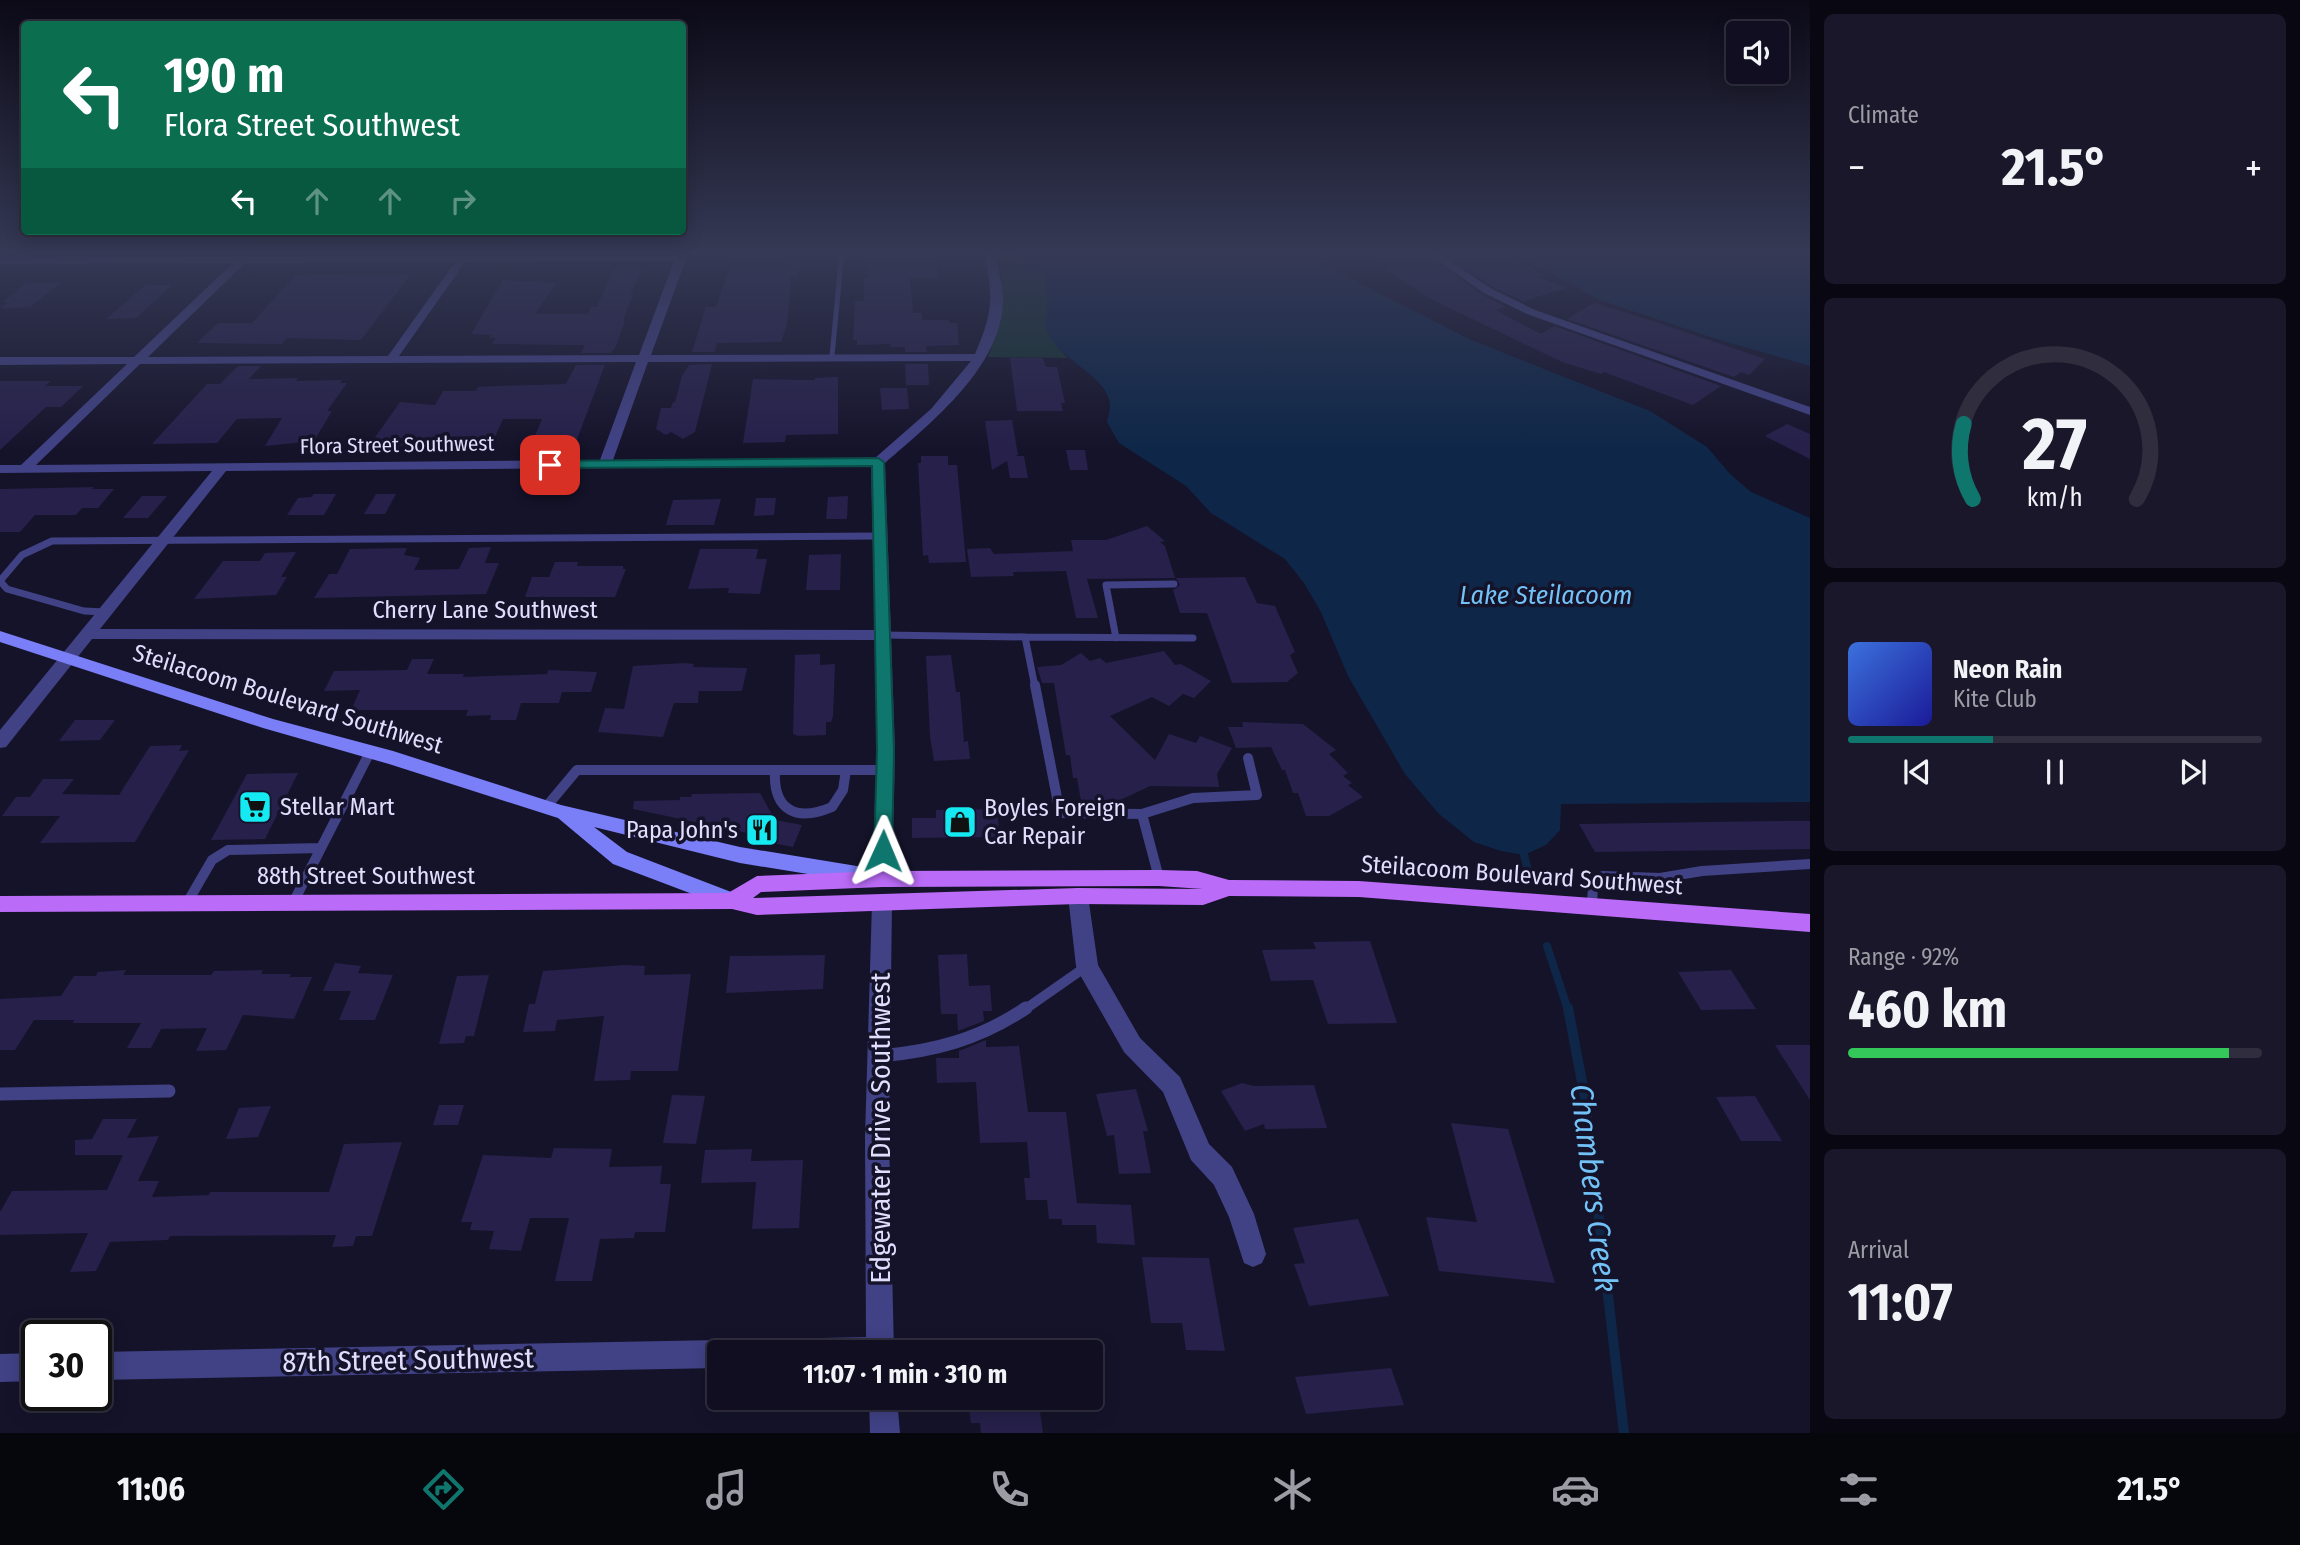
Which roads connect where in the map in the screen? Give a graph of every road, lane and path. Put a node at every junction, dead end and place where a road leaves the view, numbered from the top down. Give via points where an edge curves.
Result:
1 (180, 318) edge
2 (420, 318) edge
3 (659, 318) edge
4 (836, 318) edge
5 (993, 318) edge
6 (1548, 318) edge
7 (832, 356) junction
8 (644, 357) junction
9 (981, 357) junction
10 (135, 360) junction
11 (390, 360) junction
12 (0, 361) edge
13 (1810, 411) edge
14 (878, 462) junction
15 (605, 464) junction
16 (222, 468) junction
17 (24, 469) junction
18 (0, 470) edge
19 (880, 536) junction
20 (163, 541) junction
21 (0, 581) edge
22 (1174, 584) dead end
23 (105, 612) junction
24 (88, 634) junction
25 (883, 635) junction
26 (0, 636) edge
27 (1025, 637) junction
28 (1116, 638) junction
29 (1193, 638) dead end
30 (68, 658) junction
31 (0, 742) edge
32 (370, 752) junction
33 (1248, 758) dead end
34 (885, 769) junction
35 (846, 770) junction
36 (775, 771) junction
37 (553, 809) junction
38 (1142, 814) junction
39 (321, 848) junction
40 (1810, 864) edge
41 (1159, 878) junction
42 (882, 879) junction
43 (1229, 888) junction
44 (1078, 896) junction
45 (732, 901) junction
46 (187, 903) junction
47 (293, 903) junction
48 (882, 903) junction
49 (0, 904) edge
50 (1592, 906) junction
51 (1810, 923) edge
52 (1087, 966) junction
53 (878, 1056) junction
54 (169, 1091) dead end
55 (0, 1094) edge
56 (1253, 1254) dead end
57 (880, 1340) edge
58 (707, 1354) edge
59 (112, 1366) edge
60 (21, 1367) edge
61 (0, 1368) edge
62 (884, 1410) edge
63 (885, 1433) edge

1 - 10 street
2 - 11 street
3 - 8 street
4 - 7 lane
5 - 9 street
6 - 13 street
7 - 8 street
7 - 9 street
8 - 11 street
8 - 15 street
9 - 14 street via 934,414
10 - 11 street
10 - 12 street
10 - 17 street
14 - 15 street, Flora Street Southwest
14 - 19 street
15 - 16 street, Flora Street Southwest
16 - 17 street, Flora Street Southwest
16 - 20 street
17 - 18 street, Flora Street Southwest
19 - 20 lane
19 - 25 street
20 - 21 lane via 44,542 27,551
20 - 23 street
21 - 23 lane via 7,589 84,611
22 - 28 lane via 1106,585
23 - 24 street
24 - 25 street, Cherry Lane Southwest
24 - 30 street
25 - 27 lane
25 - 34 street
26 - 30 main road, Steilacoom Boulevard Southwest
27 - 28 lane
27 - 38 lane via 1060,813
28 - 29 lane
30 - 31 street
30 - 32 main road, Steilacoom Boulevard Southwest
32 - 37 main road, Steilacoom Boulevard Southwest
32 - 39 lane
33 - 38 lane via 1257,795 1194,798
34 - 35 lane
34 - 42 street
35 - 36 lane
35 - 36 lane via 843,790 832,807 817,814 790,810 777,797
36 - 37 lane via 577,770
37 - 42 main road, Steilacoom Boulevard Southwest via 740,855
37 - 45 main road, Steilacoom Boulevard Southwest via 620,858
38 - 41 lane
39 - 46 lane via 228,850 212,860
39 - 47 lane
40 - 50 lane via 1660,878 1602,876 1593,884
41 - 42 main road, Steilacoom Boulevard Southwest
41 - 43 main road, Steilacoom Boulevard Southwest via 1197,879
42 - 45 main road, Steilacoom Boulevard Southwest via 757,884
43 - 44 main road, Steilacoom Boulevard Southwest via 1203,897
43 - 50 main road, Steilacoom Boulevard Southwest via 1359,889
44 - 48 main road, Steilacoom Boulevard Southwest
44 - 52 street
45 - 47 main road, 88th Street Southwest
45 - 48 main road, Steilacoom Boulevard Southwest via 757,907
46 - 47 main road, 88th Street Southwest
46 - 49 main road, 88th Street Southwest
48 - 53 street, Edgewater Drive Southwest
50 - 51 main road, Steilacoom Boulevard Southwest
52 - 53 lane via 994,1031 920,1055
52 - 56 street via 1132,1045 1172,1085 1200,1152 1223,1176
53 - 57 street, Edgewater Drive Southwest
54 - 55 lane
58 - 59 street, 87th Street Southwest
60 - 61 street
62 - 63 street

